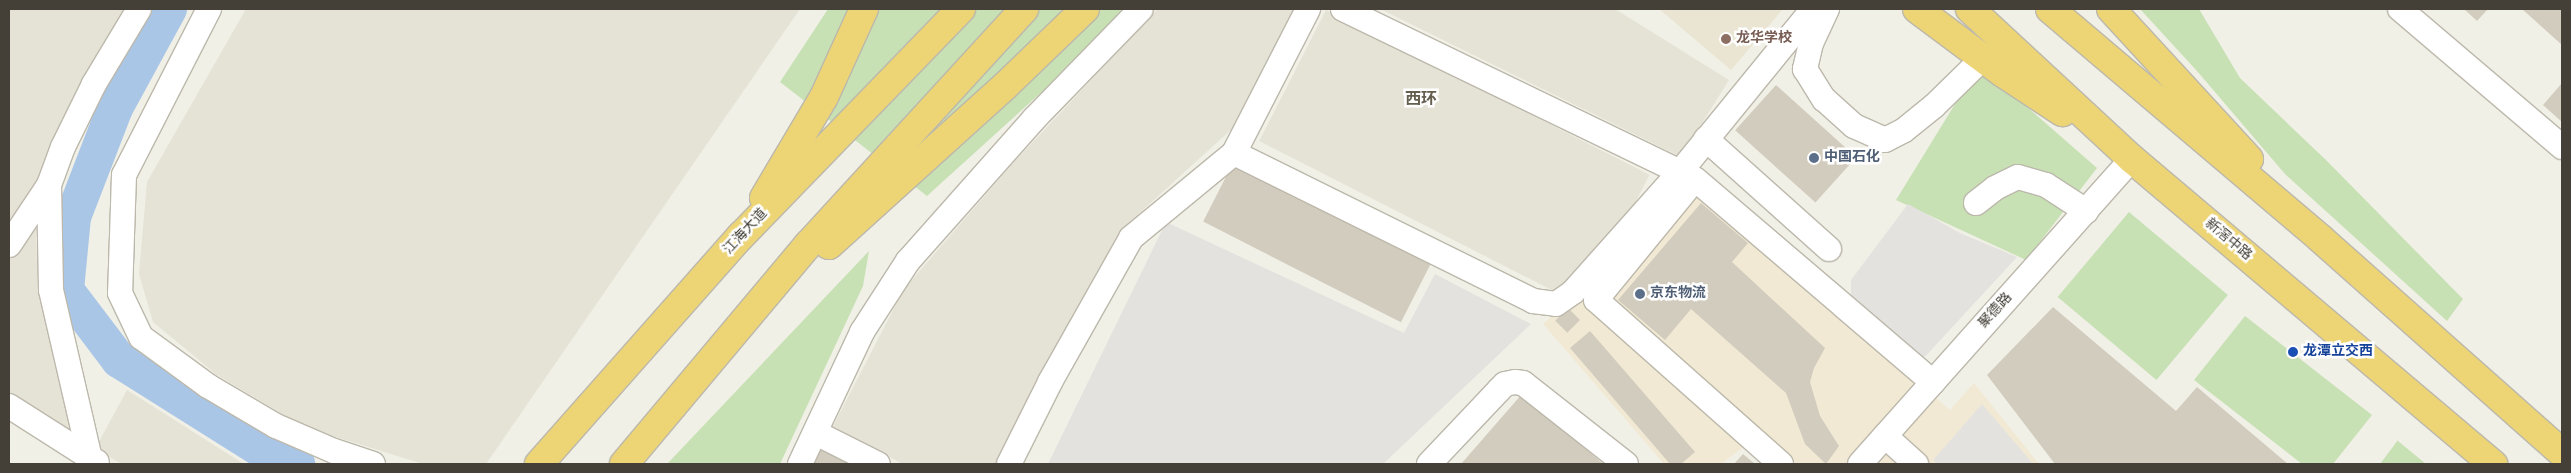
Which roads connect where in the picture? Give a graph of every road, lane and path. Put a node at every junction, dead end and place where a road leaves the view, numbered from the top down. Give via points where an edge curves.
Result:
1 (139, 9) edge
2 (209, 9) edge
3 (864, 9) edge
4 (961, 9) edge
5 (1024, 9) edge
6 (1085, 9) edge
7 (1141, 9) edge
8 (1308, 9) edge
9 (1343, 9) edge
10 (1813, 9) edge
11 (1827, 9) edge
12 (1917, 9) edge
13 (1970, 9) edge
14 (2050, 9) edge
15 (2103, 9) edge
16 (2111, 9) edge
17 (2400, 9) edge
18 (1983, 58) junction
19 (2158, 60) junction
20 (1706, 139) junction
21 (2562, 148) edge
22 (1234, 153) junction
23 (2132, 159) junction
24 (1680, 172) junction
25 (49, 186) junction
26 (1976, 203) dead end
27 (2086, 211) junction
28 (741, 236) junction
29 (2321, 239) junction
30 (9, 245) edge
31 (1829, 249) dead end
32 (744, 322) junction
33 (1933, 382) junction
34 (9, 406) edge
35 (816, 433) junction
36 (1884, 436) junction
37 (2562, 453) edge
38 (95, 462) edge
39 (361, 462) edge
40 (539, 464) edge
41 (624, 464) edge
42 (800, 464) edge
43 (878, 464) edge
44 (1009, 464) edge
45 (1429, 464) edge
46 (1626, 464) edge
47 (1781, 464) edge
48 (1860, 464) edge
49 (1916, 464) edge
50 (2492, 464) edge

1 - 25 street via 94,84 63,147
2 - 39 street via 124,175 120,293 141,337 208,386 276,426
3 - 28 highway via 824,97
4 - 28 highway, 江海大道
5 - 32 highway via 808,245
6 - 32 highway via 1005,86
7 - 35 street via 1034,118 908,261 862,332
8 - 22 street
9 - 24 street
10 - 20 street
11 - 18 street via 1811,44 1805,69 1824,99 1854,126 1885,140 1904,132
12 - 18 highway
13 - 23 highway, 新滘中路
14 - 29 highway
15 - 19 highway
16 - 19 highway
17 - 21 street
18 - 23 highway
19 - 29 highway
20 - 24 street
20 - 31 street
22 - 24 street via 1533,301 1556,304 1573,292
22 - 44 street via 1131,238 1050,382
23 - 27 street, 聚德路
23 - 50 highway, 新滘中路
25 - 30 street
25 - 38 street via 51,290
26 - 27 street via 2018,177 2046,185
27 - 33 street, 聚德路
28 - 40 highway, 江海大道
29 - 37 highway
32 - 41 highway
33 - 36 street, 聚德路
33 - 47 street via 1695,179 1596,300
34 - 38 street
35 - 42 street
35 - 43 street
36 - 48 street, 聚德路
36 - 49 street
45 - 46 street via 1498,390 1514,382 1523,383

